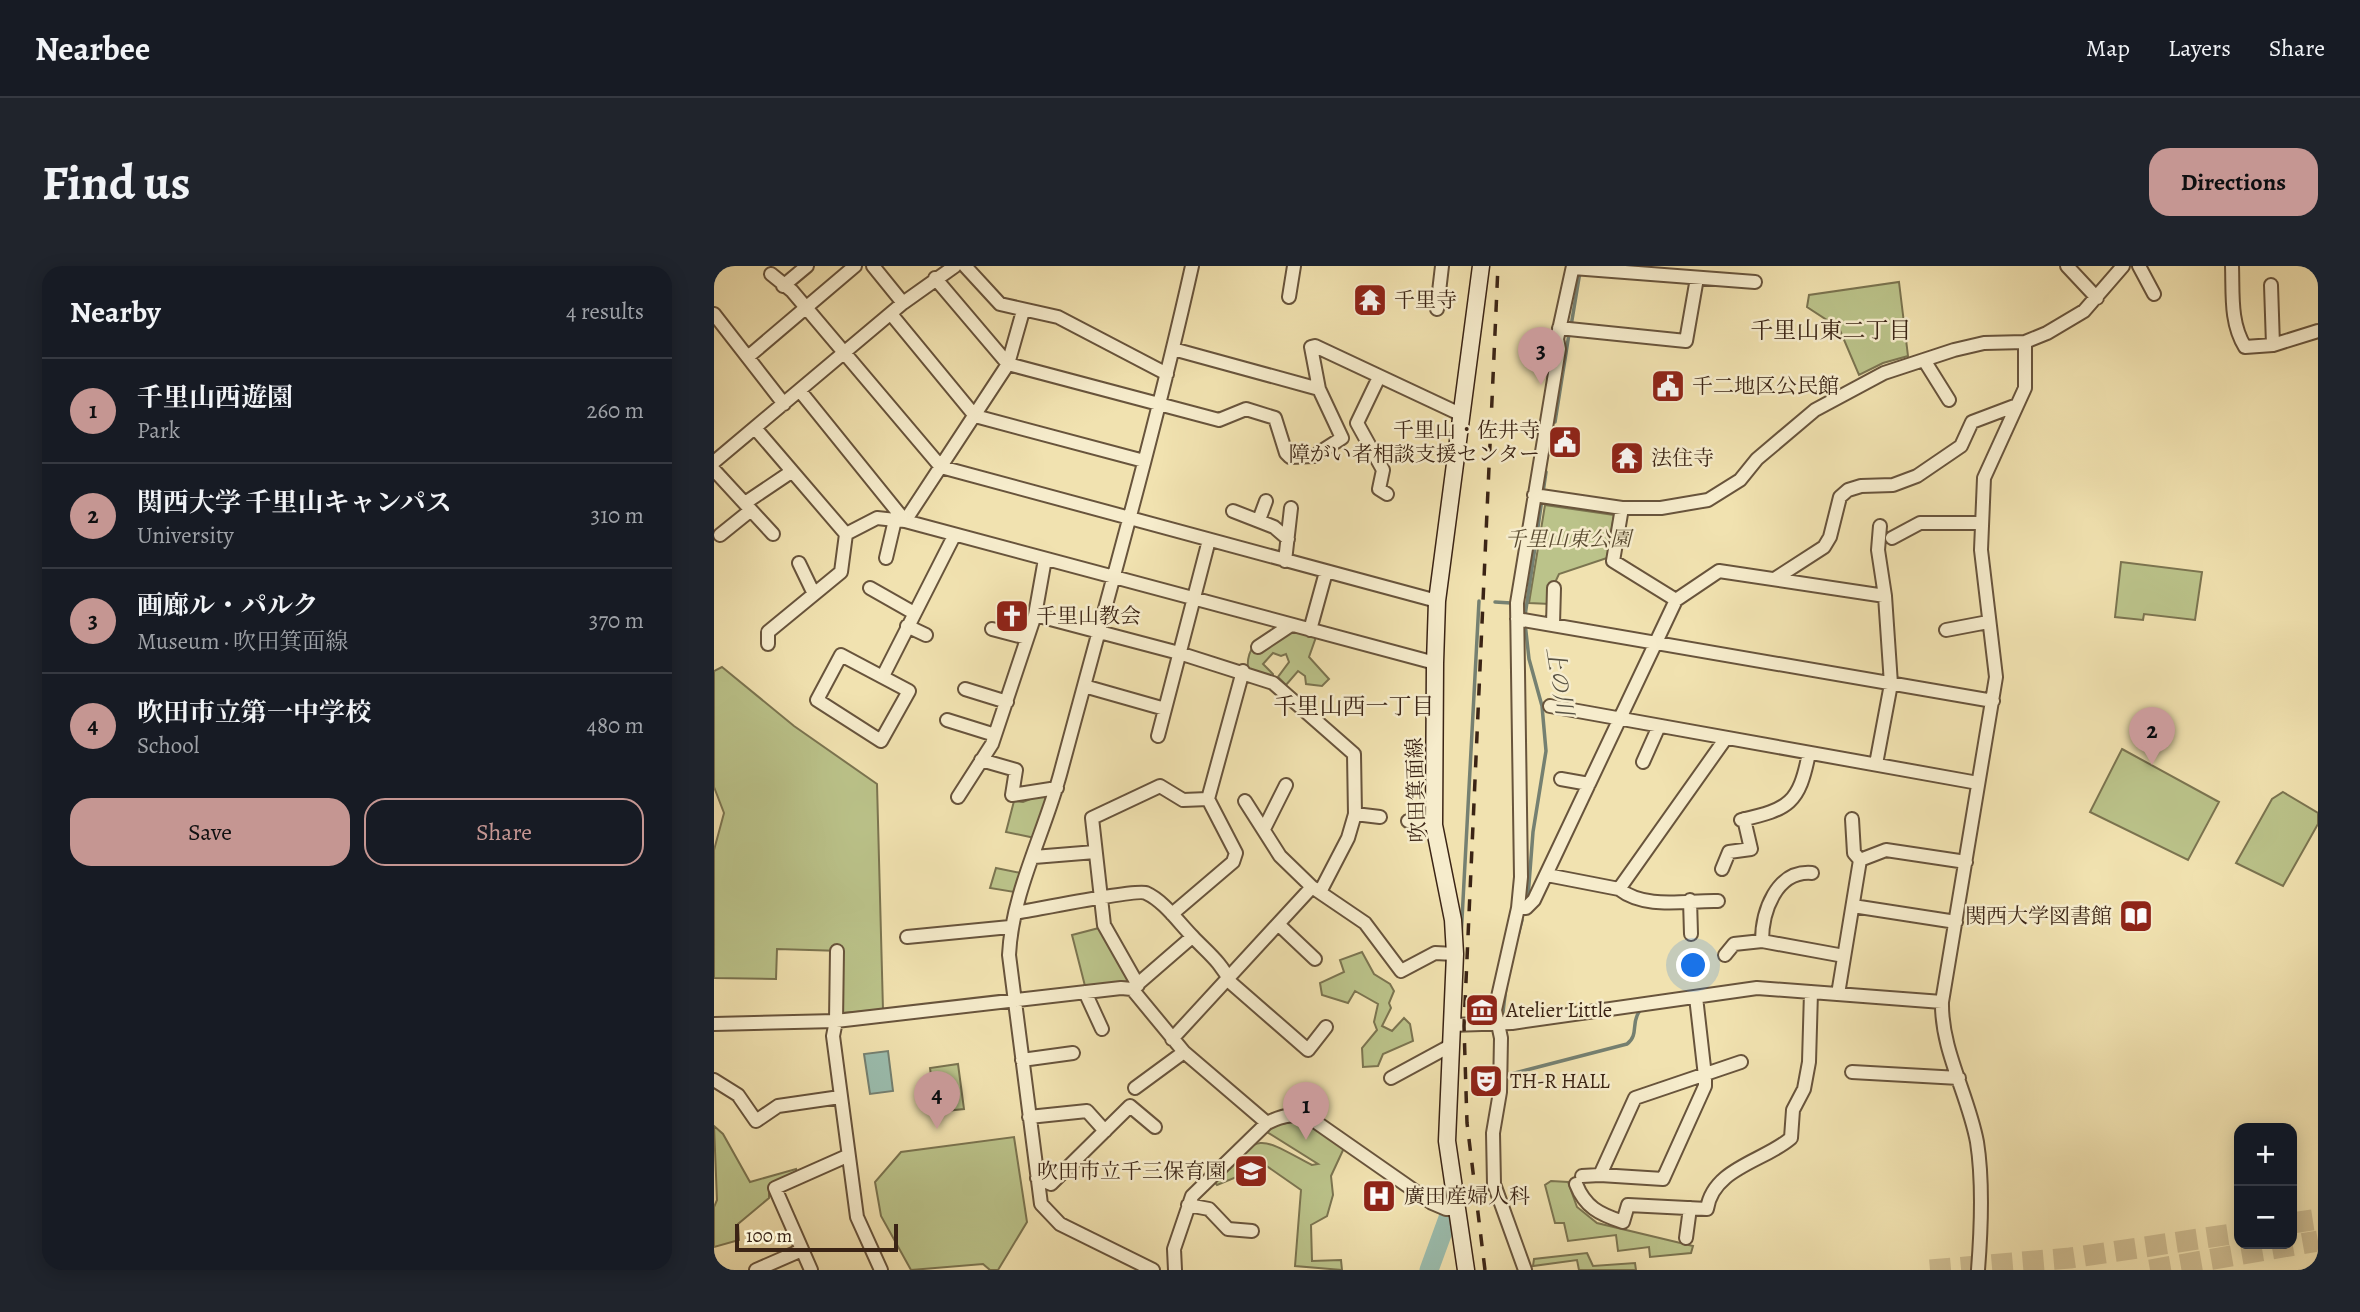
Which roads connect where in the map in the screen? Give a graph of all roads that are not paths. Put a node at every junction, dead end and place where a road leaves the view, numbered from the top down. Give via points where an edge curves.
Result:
1 (807, 266) edge
2 (855, 266) edge
3 (873, 266) edge
4 (955, 266) edge
5 (965, 266) edge
6 (1192, 266) edge
7 (1294, 266) edge
8 (1442, 266) edge
9 (1481, 266) edge
10 (2067, 266) edge
11 (2123, 266) edge
12 (2139, 266) edge
13 (2232, 266) edge
14 (1577, 267) edge
15 (771, 274) dead end
16 (935, 278) junction
17 (1697, 278) junction
18 (1755, 282) dead end
19 (2272, 285) dead end
20 (783, 286) junction
21 (2154, 295) dead end
22 (1289, 297) dead end
23 (2097, 298) junction
24 (903, 303) junction
25 (806, 307) junction
26 (1437, 309) dead end
27 (1023, 311) junction
28 (714, 314) edge
29 (891, 314) junction
30 (1566, 329) junction
31 (2318, 331) edge
32 (2025, 342) junction
33 (2273, 345) junction
34 (1173, 349) junction
35 (845, 353) junction
36 (749, 356) junction
37 (1924, 360) junction
38 (1008, 364) junction
39 (1167, 374) junction
40 (1380, 377) junction
41 (1319, 389) junction
42 (800, 391) junction
43 (1949, 400) dead end
44 (785, 404) junction
45 (1159, 404) junction
46 (2017, 405) junction
47 (1460, 414) junction
48 (975, 416) junction
49 (755, 428) junction
50 (1144, 461) junction
51 (714, 463) edge
52 (941, 467) junction
53 (714, 470) edge
54 (791, 472) junction
55 (1387, 494) dead end
56 (1540, 496) junction
57 (1265, 501) dead end
58 (748, 507) junction
59 (1291, 508) dead end
60 (1622, 508) junction
61 (1233, 511) dead end
62 (1128, 518) junction
63 (1258, 520) junction
64 (900, 521) junction
65 (1981, 523) junction
66 (1880, 526) dead end
67 (773, 534) dead end
68 (846, 534) junction
69 (720, 535) dead end
70 (954, 536) junction
71 (1892, 538) dead end
72 (1288, 539) junction
73 (1209, 540) junction
74 (886, 558) dead end
75 (1045, 559) junction
76 (1285, 561) junction
77 (799, 564) dead end
78 (1326, 572) junction
79 (1113, 577) junction
80 (1776, 578) junction
81 (870, 588) dead end
82 (1554, 588) dead end
83 (813, 592) junction
84 (1885, 596) junction
85 (1194, 599) junction
86 (1676, 600) junction
87 (1437, 601) junction
88 (914, 612) junction
89 (1035, 615) junction
90 (1523, 620) junction
91 (1988, 622) junction
92 (1553, 624) junction
93 (1291, 625) junction
94 (907, 626) junction
95 (992, 629) dead end
96 (1945, 629) dead end
97 (1310, 630) junction
98 (1098, 631) junction
99 (926, 635) dead end
100 (1027, 638) junction
101 (1654, 642) junction
102 (768, 644) dead end
103 (1258, 647) dead end
104 (1179, 653) junction
105 (1436, 663) junction
106 (1243, 671) junction
107 (883, 676) junction
108 (1891, 684) junction
109 (1084, 686) junction
110 (965, 689) dead end
111 (1993, 701) junction
112 (1007, 702) junction
113 (1550, 706) dead end
114 (1165, 709) junction
115 (1620, 719) junction
116 (947, 720) dead end
117 (1659, 726) junction
118 (995, 735) junction
119 (1158, 736) dead end
120 (1726, 738) junction
121 (1809, 753) junction
122 (981, 760) junction
123 (1643, 762) dead end
124 (1876, 764) junction
125 (1561, 779) dead end
126 (1978, 783) junction
127 (1286, 785) dead end
128 (1589, 785) junction
129 (1057, 788) junction
130 (958, 797) dead end
131 (1208, 799) junction
132 (1245, 801) dead end
133 (1355, 814) junction
134 (1380, 817) dead end
135 (1852, 819) dead end
136 (1408, 821) dead end
137 (1434, 825) junction
138 (1265, 829) junction
139 (1095, 852) junction
140 (1034, 857) junction
141 (1860, 860) junction
142 (1966, 862) junction
143 (1722, 869) dead end
144 (1812, 873) dead end
145 (1547, 875) junction
146 (1316, 889) junction
147 (1619, 889) junction
148 (1101, 900) junction
149 (1690, 900) junction
150 (1718, 901) dead end
151 (1853, 906) junction
152 (1518, 908) junction
153 (1015, 913) junction
154 (1172, 914) junction
155 (1956, 922) junction
156 (1278, 924) junction
157 (1010, 927) junction
158 (914, 932) dead end
159 (1691, 934) dead end
160 (1192, 937) junction
161 (1762, 941) junction
162 (837, 951) dead end
163 (1455, 954) junction
164 (1725, 955) dead end
165 (1844, 956) junction
166 (1315, 959) dead end
167 (1228, 976) junction
168 (1135, 987) junction
169 (1084, 992) junction
170 (1811, 992) junction
171 (1838, 994) junction
172 (1696, 997) junction
173 (1013, 1000) junction
174 (1941, 1002) junction
175 (836, 1021) junction
176 (714, 1024) edge
177 (1498, 1024) junction
178 (1451, 1025) junction
179 (1326, 1027) dead end
180 (1102, 1029) dead end
181 (1172, 1039) junction
182 (1450, 1046) junction
183 (1184, 1052) junction
184 (1073, 1053) dead end
185 (1021, 1060) junction
186 (1741, 1062) dead end
187 (1852, 1072) dead end
188 (1704, 1076) junction
189 (1391, 1078) dead end
190 (1959, 1078) junction
191 (714, 1080) edge
192 (1137, 1081) dead end
193 (840, 1097) junction
194 (1029, 1117) junction
195 (1267, 1123) junction
196 (1155, 1127) dead end
197 (1105, 1131) junction
198 (847, 1156) junction
199 (1600, 1175) junction
200 (1037, 1178) junction
201 (1188, 1205) junction
202 (1690, 1208) junction
203 (1457, 1209) junction
204 (1252, 1231) dead end
205 (1686, 1238) dead end
206 (802, 1250) junction
207 (756, 1270) edge
208 (811, 1270) edge
209 (881, 1270) edge
210 (1153, 1270) edge
211 (1175, 1270) edge
212 (1466, 1270) edge
213 (1525, 1270) edge
214 (1978, 1270) edge

1 - 20 street
2 - 25 street
3 - 24 street
4 - 16 street
5 - 27 street via 1000,304
6 - 34 street
7 - 22 street
8 - 26 street
9 - 47 main road, 吹田箕面線
10 - 23 street
11 - 23 street
12 - 21 street
13 - 33 street via 2239,337 2245,347
14 - 17 street
14 - 30 street
15 - 20 street
16 - 24 street
16 - 38 street
17 - 18 street
17 - 30 street via 1686,341
19 - 33 street
20 - 25 street
23 - 32 street via 2084,311
24 - 29 street
25 - 35 street
25 - 36 street
27 - 38 street
27 - 39 street via 1058,317
28 - 36 street
29 - 35 street
29 - 48 street
30 - 56 street via 1559,349
31 - 33 street
32 - 37 street via 1984,343
32 - 46 street via 2025,388
34 - 39 street
34 - 41 street
35 - 42 street
35 - 52 street
36 - 44 street
37 - 43 street
37 - 60 street via 1884,373 1815,410 1757,459 1740,480 1708,500 1661,508
38 - 45 street
38 - 48 street
39 - 45 street
40 - 41 street via 1315,346 1311,347
40 - 47 street
40 - 55 street via 1357,423 1383,470 1379,489
41 - 45 street via 1342,438 1314,456 1290,457 1275,418 1246,409 1219,421
42 - 44 street
42 - 64 street
44 - 49 street
45 - 50 street
46 - 65 street via 1984,478
46 - 80 street via 1972,422 1961,446 1917,477 1847,490 1840,497 1824,547
47 - 87 main road, 吹田箕面線
48 - 50 street
48 - 52 street
49 - 51 street
49 - 54 street
50 - 62 street
52 - 62 street
52 - 64 street
53 - 58 street
54 - 58 street
54 - 68 street
56 - 60 street
56 - 90 street via 1520,583
57 - 63 street
58 - 67 street
58 - 69 street
59 - 72 street
60 - 86 street via 1613,561
61 - 63 street
62 - 73 street
62 - 79 street
63 - 72 street
64 - 68 street via 877,518
64 - 70 street
64 - 74 street
65 - 71 street via 1932,517
65 - 91 street
66 - 84 street via 1878,550
68 - 83 street via 841,572
70 - 75 street
70 - 88 street
72 - 76 street
73 - 76 street
73 - 85 street
75 - 79 street
75 - 89 street
76 - 78 street
77 - 83 street
78 - 87 street
78 - 97 street
79 - 85 street
79 - 98 street
80 - 84 street
80 - 86 street via 1719,571
81 - 88 street
82 - 92 street
83 - 102 street via 768,632
84 - 108 street
85 - 93 street
85 - 104 street
86 - 101 street
87 - 105 main road, 吹田箕面線
88 - 94 street
89 - 98 street
89 - 100 street
90 - 92 street
90 - 152 street
91 - 96 street
91 - 111 street via 1996,677
92 - 101 street
93 - 97 street
93 - 103 street
94 - 99 street
94 - 107 street
95 - 100 street
97 - 105 street
98 - 104 street
98 - 109 street
100 - 112 street
101 - 108 street
101 - 115 street
104 - 106 street
104 - 114 street
105 - 137 main road, 吹田箕面線
106 - 131 street
106 - 133 street via 1284,690 1354,754
107 - 107 street via 841,655 817,700 881,741 909,691
108 - 111 street
108 - 124 street
109 - 114 street
109 - 129 street
110 - 112 street
111 - 126 street
112 - 118 street
113 - 115 street
114 - 119 street
115 - 117 street
115 - 128 street
116 - 118 street
117 - 120 street
117 - 123 street
118 - 122 street
120 - 121 street
120 - 147 street
121 - 124 street
121 - 143 street via 1804,781 1784,809 1742,820 1751,849 1729,852
122 - 129 street via 1016,770 1012,795
122 - 130 street
124 - 126 street
125 - 128 street
126 - 142 street
127 - 138 street
128 - 145 street
129 - 140 street
131 - 139 street via 1183,800 1160,786 1092,818
131 - 154 street via 1236,853 1233,862
132 - 138 street
133 - 134 street
133 - 146 street via 1349,838
135 - 141 street via 1854,853
136 - 137 street
137 - 163 main road, 吹田箕面線
138 - 146 street via 1280,856
139 - 140 street
139 - 148 street
140 - 153 street
141 - 142 street via 1886,850
141 - 151 street
142 - 155 street
144 - 161 street via 1787,874 1762,920
145 - 147 street
145 - 152 street via 1532,903
146 - 156 street
146 - 163 street via 1365,923 1401,971 1435,953
147 - 149 street via 1650,902
148 - 153 street
148 - 154 street via 1121,891 1145,892
148 - 168 street via 1104,925
149 - 150 street
149 - 159 street
151 - 155 street
151 - 165 street
152 - 177 street via 1495,1010
153 - 157 street
154 - 160 street
155 - 174 street
156 - 166 street
156 - 167 street
157 - 158 street
157 - 173 street
160 - 167 street
160 - 168 street
161 - 164 street via 1734,944
161 - 165 street
162 - 175 street
163 - 178 main road, 吹田箕面線
165 - 171 street
167 - 179 street via 1308,1050
167 - 181 street
168 - 169 street
168 - 181 street
169 - 173 street
169 - 180 street
170 - 171 street
170 - 172 street via 1757,988
170 - 202 street via 1809,1062 1804,1089 1793,1110 1791,1138 1737,1168 1709,1198 1707,1209
171 - 174 street
172 - 177 street
172 - 188 street
173 - 175 street
173 - 185 street
174 - 190 street via 1944,1032
175 - 176 street
175 - 193 street via 833,1036
177 - 178 street
177 - 213 street via 1500,1092 1493,1133 1494,1184
178 - 182 main road, 吹田箕面線
181 - 183 street
182 - 189 street
182 - 203 main road, 吹田箕面線 via 1447,1141
183 - 192 street
183 - 195 street
184 - 185 street
185 - 194 street
186 - 188 street
187 - 190 street
188 - 199 street via 1635,1098
188 - 199 street via 1705,1086 1663,1179
190 - 214 street via 1977,1143
191 - 193 street via 738,1095 756,1121 778,1106
193 - 198 street
194 - 197 street via 1087,1111
194 - 200 street
195 - 201 street
195 - 203 street via 1297,1114 1313,1120 1433,1203
196 - 197 street via 1130,1106
197 - 200 street via 1051,1184
198 - 206 street via 775,1188
198 - 209 street via 857,1217
199 - 202 street via 1579,1180 1583,1200 1602,1215 1623,1222 1628,1205
200 - 210 street via 1041,1204 1060,1224
201 - 204 street via 1209,1209 1228,1229
201 - 211 street via 1174,1249
202 - 205 street
203 - 212 main road, 吹田箕面線
206 - 207 street
206 - 208 street

